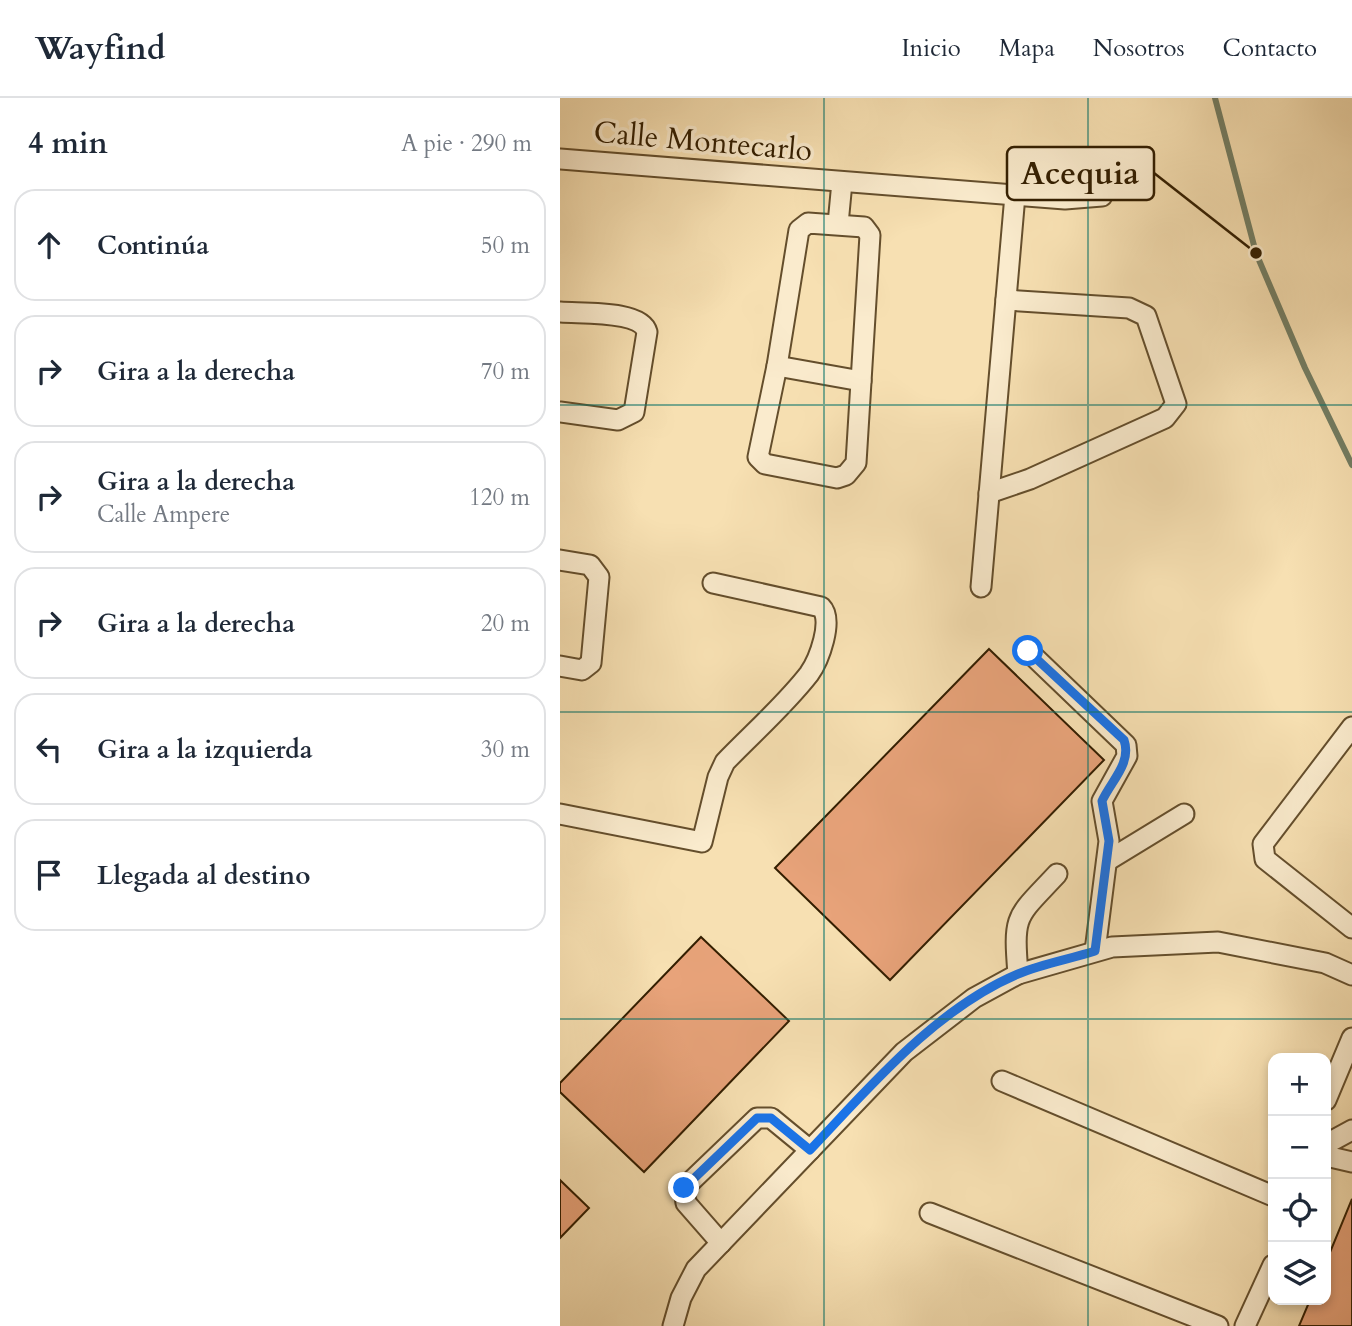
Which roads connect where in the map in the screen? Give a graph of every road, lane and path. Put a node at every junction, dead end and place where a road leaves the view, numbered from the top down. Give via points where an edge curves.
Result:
1 (560, 159) edge
2 (842, 182) junction
3 (1015, 195) junction
4 (1102, 196) dead end
5 (838, 224) junction
6 (1006, 300) junction
7 (560, 312) edge
8 (777, 366) junction
9 (861, 381) junction
10 (560, 412) edge
11 (989, 492) junction
12 (560, 560) edge
13 (713, 583) dead end
14 (981, 587) dead end
15 (1028, 651) dead end
16 (560, 666) edge
17 (1352, 727) edge
18 (560, 814) edge
19 (1184, 814) dead end
20 (1107, 861) junction
21 (1057, 874) dead end
22 (1352, 928) edge
23 (1095, 951) junction
24 (1351, 970) edge
25 (1018, 974) junction
26 (1352, 1038) edge
27 (1002, 1081) dead end
28 (1331, 1088) edge
29 (1352, 1130) edge
30 (1331, 1142) edge
31 (1331, 1147) edge
32 (810, 1150) junction
33 (1352, 1162) edge
34 (1268, 1194) edge
35 (930, 1213) dead end
36 (721, 1243) junction
37 (1268, 1276) edge
38 (673, 1326) edge
39 (1218, 1326) edge
40 (1245, 1326) edge

1 - 2 street, Calle Montecarlo
2 - 3 street, Calle Montecarlo
2 - 5 street, Calle Montecarlo
3 - 4 street, Calle Montecarlo
3 - 6 street
5 - 8 street via 808,223 799,230
5 - 9 street via 864,227 870,235
6 - 11 street
6 - 11 street via 1142,312 1176,404 1165,418 1030,479
7 - 10 street via 635,318 648,332 634,412 618,420
8 - 9 street
8 - 9 street via 758,457 765,464 837,478 856,463
11 - 14 street
12 - 16 street via 590,565 599,577 592,663 582,670
13 - 18 street via 821,607 827,619 809,673 725,762 702,842
15 - 20 street via 1124,740 1127,756 1102,801 1108,828
17 - 22 street via 1262,844 1265,859
19 - 20 street
20 - 23 street
21 - 25 street via 1017,919
23 - 24 street via 1163,942 1218,942
23 - 25 street
25 - 32 street via 975,998 904,1052
26 - 28 street
27 - 34 street
29 - 30 street
31 - 33 street
32 - 36 street
32 - 36 street via 771,1118 757,1118 684,1188 686,1203
35 - 39 street
36 - 38 street via 696,1269
37 - 40 street

